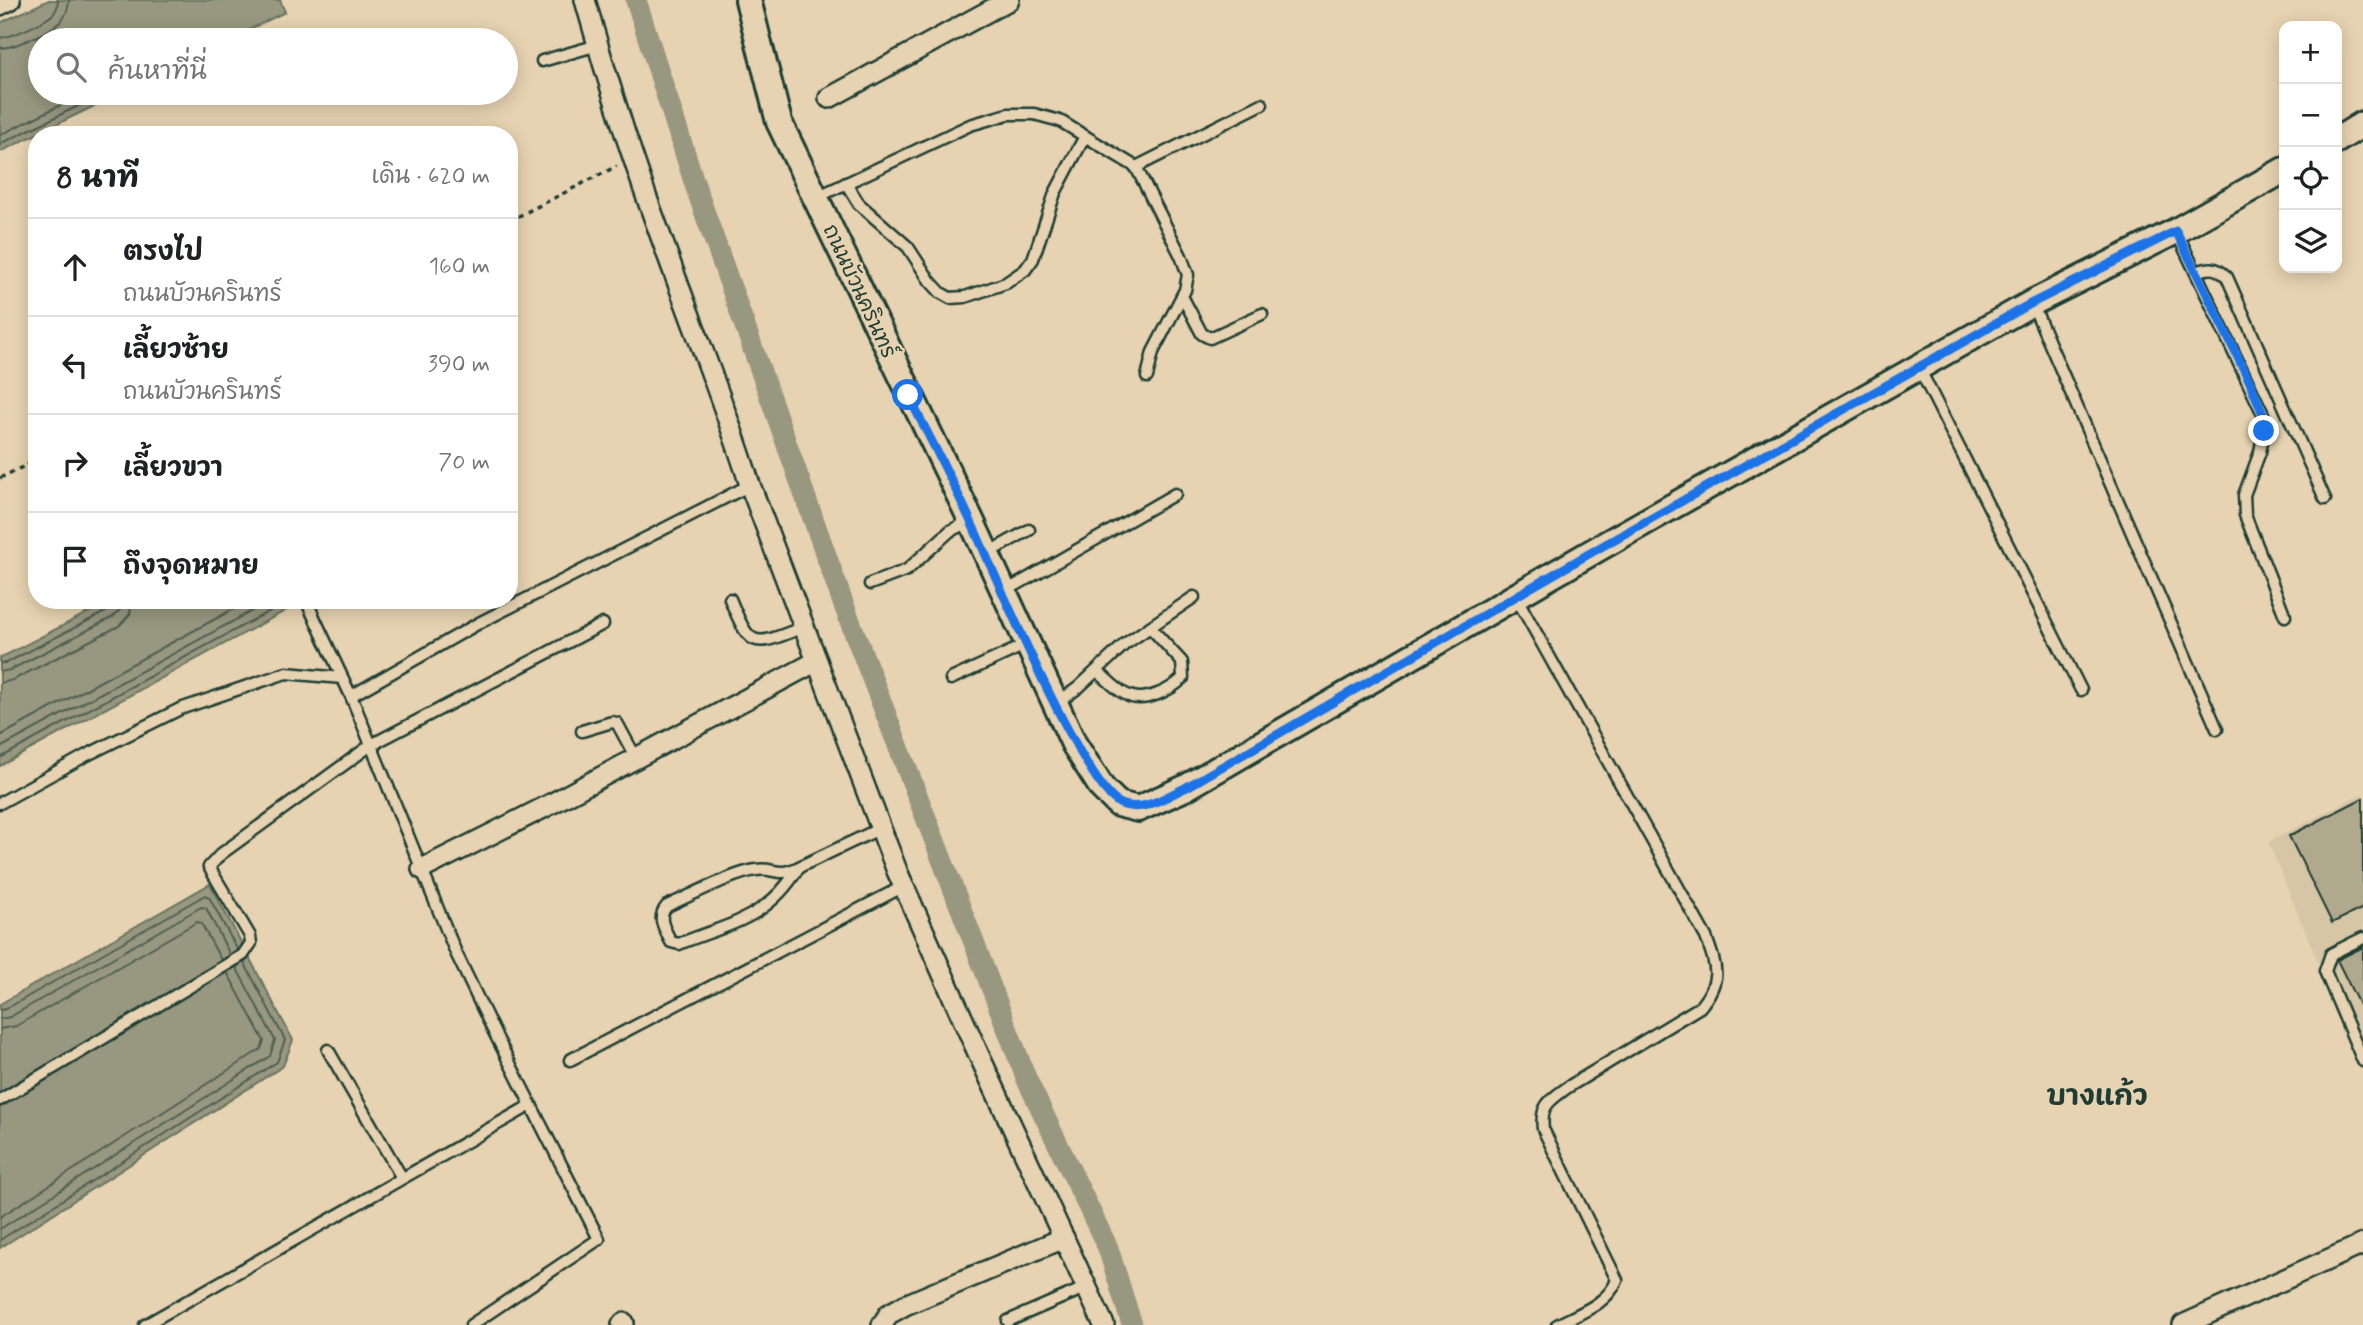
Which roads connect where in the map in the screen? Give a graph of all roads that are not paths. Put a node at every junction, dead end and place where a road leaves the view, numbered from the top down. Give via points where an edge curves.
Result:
1 (10, 0) edge
2 (585, 0) edge
3 (748, 0) edge
4 (1009, 0) edge
5 (0, 5) edge
6 (598, 45) junction
7 (542, 61) dead end
8 (829, 98) dead end
9 (1262, 104) dead end
10 (2363, 124) edge
11 (1085, 136) junction
12 (2342, 136) edge
13 (1136, 167) junction
14 (2279, 173) edge
15 (846, 183) junction
16 (816, 198) junction
17 (2176, 231) junction
18 (2196, 272) junction
19 (1182, 296) junction
20 (2032, 303) junction
21 (1262, 314) dead end
22 (1919, 367) junction
23 (1147, 377) dead end
24 (750, 485) junction
25 (1175, 494) dead end
26 (2325, 499) dead end
27 (971, 520) junction
28 (1029, 530) dead end
29 (986, 554) junction
30 (870, 584) dead end
31 (1003, 592) junction
32 (1516, 596) junction
33 (1194, 597) dead end
34 (730, 599) dead end
35 (518, 603) edge
36 (310, 609) edge
37 (506, 609) edge
38 (2285, 616) dead end
39 (603, 624) dead end
40 (1150, 626) junction
41 (804, 627) junction
42 (1027, 644) junction
43 (817, 661) junction
44 (1097, 671) junction
45 (342, 678) junction
46 (951, 678) dead end
47 (2081, 690) dead end
48 (351, 696) junction
49 (1055, 704) junction
50 (2217, 729) dead end
51 (582, 731) dead end
52 (371, 745) junction
53 (636, 758) junction
54 (0, 803) edge
55 (881, 828) junction
56 (799, 867) junction
57 (422, 869) junction
58 (904, 886) junction
59 (2363, 938) edge
60 (328, 1050) dead end
61 (570, 1060) dead end
62 (2363, 1061) edge
63 (0, 1100) edge
64 (531, 1105) junction
65 (402, 1178) junction
66 (1064, 1238) junction
67 (2363, 1244) edge
68 (1087, 1287) junction
69 (1008, 1321) dead end
70 (145, 1325) edge
71 (471, 1325) edge
72 (881, 1325) edge
73 (1104, 1325) edge
74 (1557, 1325) edge
75 (2183, 1325) edge

1 - 5 street
2 - 6 street
3 - 16 street, ถนนบัวนครินทร์ via 779,122
4 - 8 street
6 - 7 lane
6 - 24 street
9 - 13 lane
10 - 12 street
11 - 13 lane
11 - 15 lane via 1060,121 1008,114 970,125
11 - 15 lane via 1055,194 1025,270 1006,284 965,297 941,293 908,247 859,204
13 - 19 lane via 1188,275
14 - 17 street, ถนนบัวนครินทร์
15 - 16 lane
16 - 27 street, ถนนบัวนครินทร์
17 - 18 lane
17 - 20 street, ถนนบัวนครินทร์
18 - 26 lane via 2210,267 2227,276
18 - 38 lane via 2263,414 2260,452 2244,495 2245,515
19 - 21 lane via 1202,334 1210,338
19 - 23 lane via 1153,352
20 - 22 street, ถนนบัวนครินทร์
20 - 50 lane
22 - 32 street, ถนนบัวนครินทร์
22 - 47 lane
24 - 35 lane
24 - 41 street
25 - 31 lane
27 - 29 street, ถนนบัวนครินทร์
27 - 30 lane via 950,531 907,570
28 - 29 lane
29 - 31 street, ถนนบัวนครินทร์
31 - 42 street, ถนนบัวนครินทร์
32 - 49 street, ถนนบัวนครินทร์ via 1185,788 1138,809 1118,804 1102,788
32 - 74 lane via 1706,937 1717,969 1713,991 1700,1007 1548,1101 1543,1129 1617,1280 1613,1291 1599,1303
33 - 40 lane
34 - 41 lane via 750,638 767,641
36 - 45 lane
37 - 48 lane
39 - 52 lane
40 - 44 lane
40 - 44 lane via 1182,662 1183,678 1175,685 1136,698
41 - 43 street
42 - 46 lane
42 - 49 street, ถนนบัวนครินทร์
43 - 53 street
43 - 55 street
44 - 49 lane
45 - 48 lane
45 - 54 lane via 286,673 180,709
48 - 52 lane
51 - 53 lane via 617,723
52 - 57 lane
52 - 63 lane via 209,867 250,936 243,955
53 - 57 street
55 - 56 lane
55 - 58 street
56 - 56 lane via 779,874 757,869 667,906 661,920 671,942 679,944 759,912 787,888
57 - 64 lane via 456,953
58 - 61 lane
58 - 66 street
59 - 62 lane via 2331,954 2325,971
60 - 65 lane
64 - 65 lane
64 - 71 lane via 600,1239
65 - 70 lane
66 - 68 street
66 - 72 street via 905,1305
67 - 75 street
68 - 69 lane
68 - 73 street

